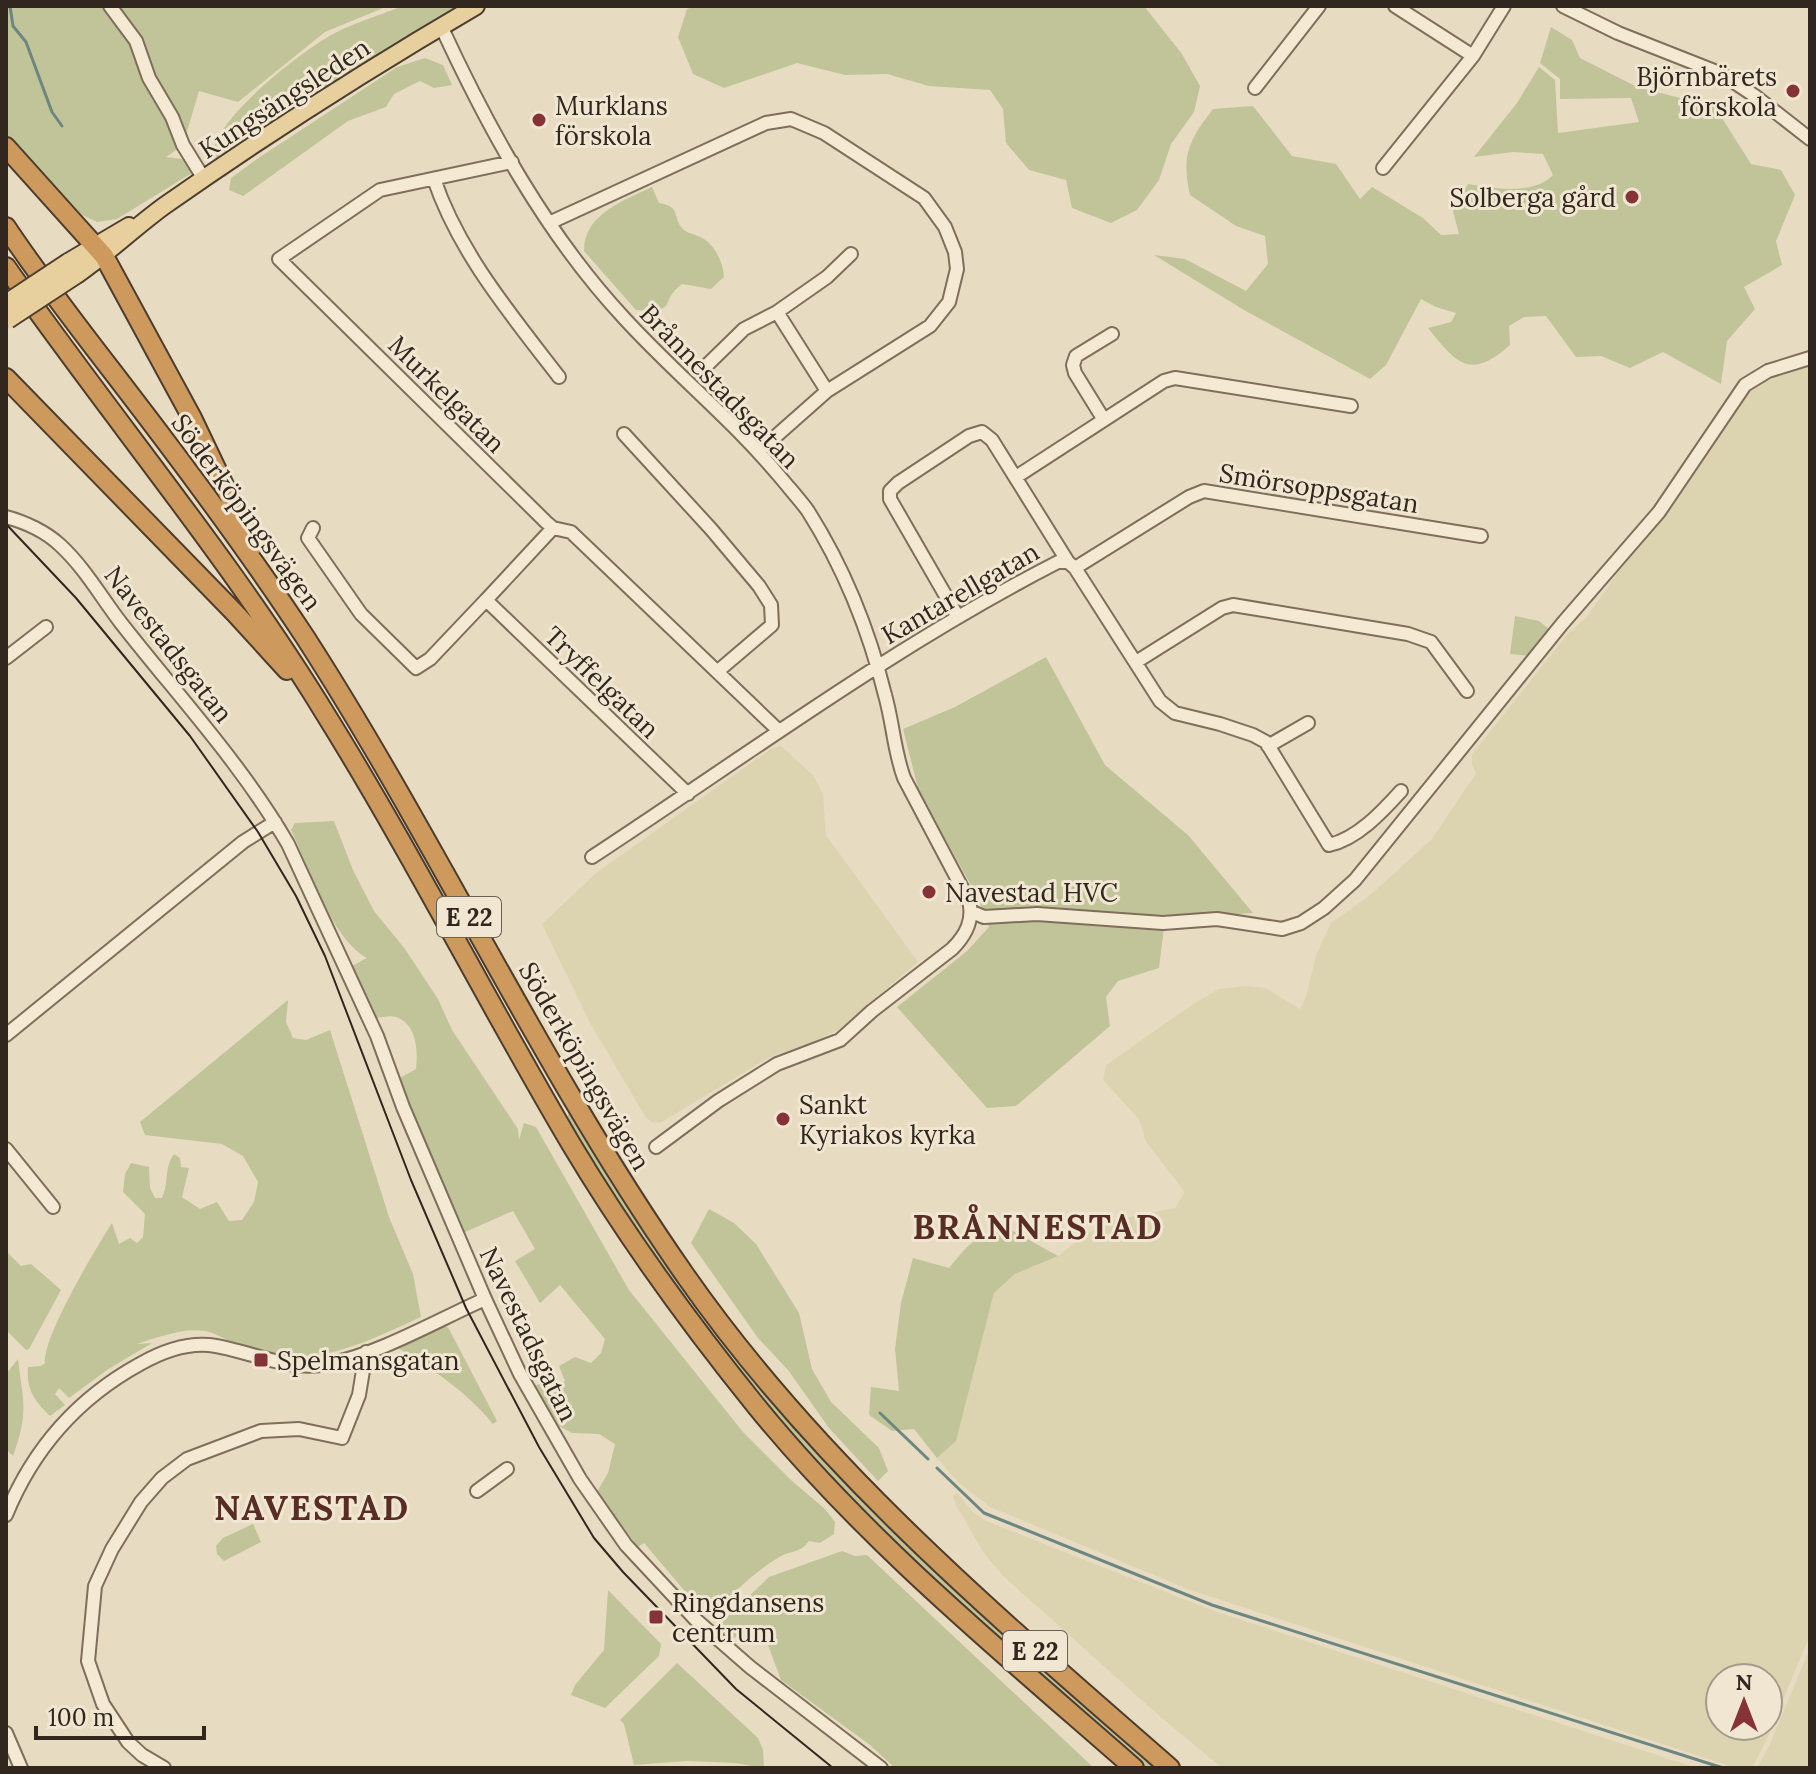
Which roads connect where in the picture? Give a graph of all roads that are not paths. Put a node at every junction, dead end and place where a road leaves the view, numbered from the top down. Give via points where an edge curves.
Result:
1 (110, 6) edge
2 (476, 6) edge
3 (1319, 6) edge
4 (1395, 6) edge
5 (1504, 6) edge
6 (1563, 6) edge
7 (1578, 9) edge
8 (441, 26) junction
9 (1473, 56) junction
10 (1255, 88) dead end
11 (1810, 139) edge
12 (6, 147) edge
13 (512, 162) junction
14 (1383, 168) dead end
15 (204, 179) junction
16 (434, 179) junction
17 (549, 223) junction
18 (6, 227) edge
19 (99, 250) junction
20 (851, 254) dead end
21 (6, 267) edge
22 (777, 312) junction
23 (7, 315) edge
24 (1112, 334) dead end
25 (1810, 358) edge
26 (702, 370) dead end
27 (559, 377) dead end
28 (6, 378) edge
29 (827, 391) junction
30 (1351, 406) dead end
31 (1104, 420) junction
32 (624, 434) dead end
33 (758, 452) junction
34 (1016, 477) junction
35 (6, 517) edge
36 (313, 528) dead end
37 (553, 528) junction
38 (1481, 536) dead end
39 (1072, 565) junction
40 (271, 585) junction
41 (486, 600) junction
42 (958, 617) junction
43 (46, 627) dead end
44 (6, 658) edge
45 (1136, 662) junction
46 (876, 667) junction
47 (718, 671) junction
48 (1467, 691) dead end
49 (327, 715) junction
50 (1308, 723) dead end
51 (779, 731) junction
52 (1268, 746) junction
53 (1401, 791) dead end
54 (688, 794) junction
55 (275, 822) junction
56 (592, 857) dead end
57 (972, 912) junction
58 (6, 1035) edge
59 (656, 1147) dead end
60 (6, 1149) edge
61 (53, 1207) dead end
62 (485, 1299) junction
63 (366, 1352) junction
64 (507, 1469) dead end
65 (477, 1491) dead end
66 (6, 1515) edge
67 (6, 1733) edge
68 (21, 1768) edge
69 (164, 1768) edge
70 (881, 1768) edge
71 (1134, 1768) edge
72 (1170, 1768) edge

1 - 15 street via 136,41 149,78
2 - 8 main road, Kungsängsleden
3 - 10 street
4 - 9 street
5 - 9 street
6 - 7 street
7 - 11 street via 1722,74
8 - 13 street, Brånnestadsgatan
8 - 15 main road, Kungsängsleden
9 - 14 street
12 - 19 highway
13 - 16 street, Murkelgatan
13 - 17 street, Brånnestadsgatan
15 - 19 main road, Kungsängsleden
16 - 27 street via 445,210 476,263
16 - 37 street, Murkelgatan via 380,190 279,259
17 - 29 street via 766,123 791,119 824,133 924,198 945,227 957,269 949,302 930,326
17 - 33 street, Brånnestadsgatan via 623,318
18 - 40 highway, Söderköpingsvägen / E 22
19 - 23 main road, Kungsängsleden, bridge
19 - 40 highway via 192,418
20 - 22 street
21 - 49 highway, Söderköpingsvägen / E 22 via 232,571
22 - 26 street via 744,329
22 - 29 street
24 - 31 street via 1076,356 1073,365
25 - 57 street via 1768,371 1745,385 1659,512 1355,880 1324,908 1282,929 1217,919 1163,923 1037,914 984,917
28 - 49 highway
29 - 33 street
30 - 31 street via 1175,378
31 - 34 street
32 - 47 street via 711,529 771,605 772,625
33 - 46 street, Brånnestadsgatan via 807,509 834,558 858,605
34 - 39 street, Kantarellgatan
34 - 42 street, Kantarellgatan via 982,432 890,491
35 - 55 street, Navestadsgatan via 37,529 79,564
36 - 41 street via 308,538 315,552 361,614 416,668
37 - 41 street
37 - 47 street, Murkelgatan via 571,532
38 - 39 street, Smörsoppsgatan via 1204,491
39 - 42 street, Kantarellgatan via 1058,562
39 - 45 street, Kantarellgatan
40 - 72 highway, Söderköpingsvägen / E 22 via 361,728 590,1130 687,1279 804,1425 904,1530
41 - 54 street, Tryffelgatan
42 - 46 street, Kantarellgatan
43 - 44 street
45 - 48 street via 1233,605 1431,642
45 - 52 street, Kantarellgatan via 1160,701 1175,713 1253,735
46 - 51 street
46 - 57 street, Brånnestadsgatan via 900,768
47 - 51 street, Murkelgatan
49 - 71 highway, Söderköpingsvägen / E 22 via 571,1145 697,1330 761,1412 877,1536
50 - 52 street
51 - 54 street
52 - 53 street via 1329,845 1344,842
54 - 56 street
55 - 58 street via 243,842
55 - 62 street, Navestadsgatan via 377,1036
57 - 59 street via 962,939 952,949 840,1040 777,1064
60 - 61 street
62 - 63 street
62 - 70 street, Navestadsgatan via 555,1437 626,1545 714,1637
63 - 66 street via 302,1366 194,1344 155,1355 122,1373 73,1412 38,1455
63 - 69 street via 359,1395 342,1438 299,1429 261,1431 187,1459 141,1502 101,1570 88,1661 97,1691 128,1742
64 - 65 street
67 - 68 street

